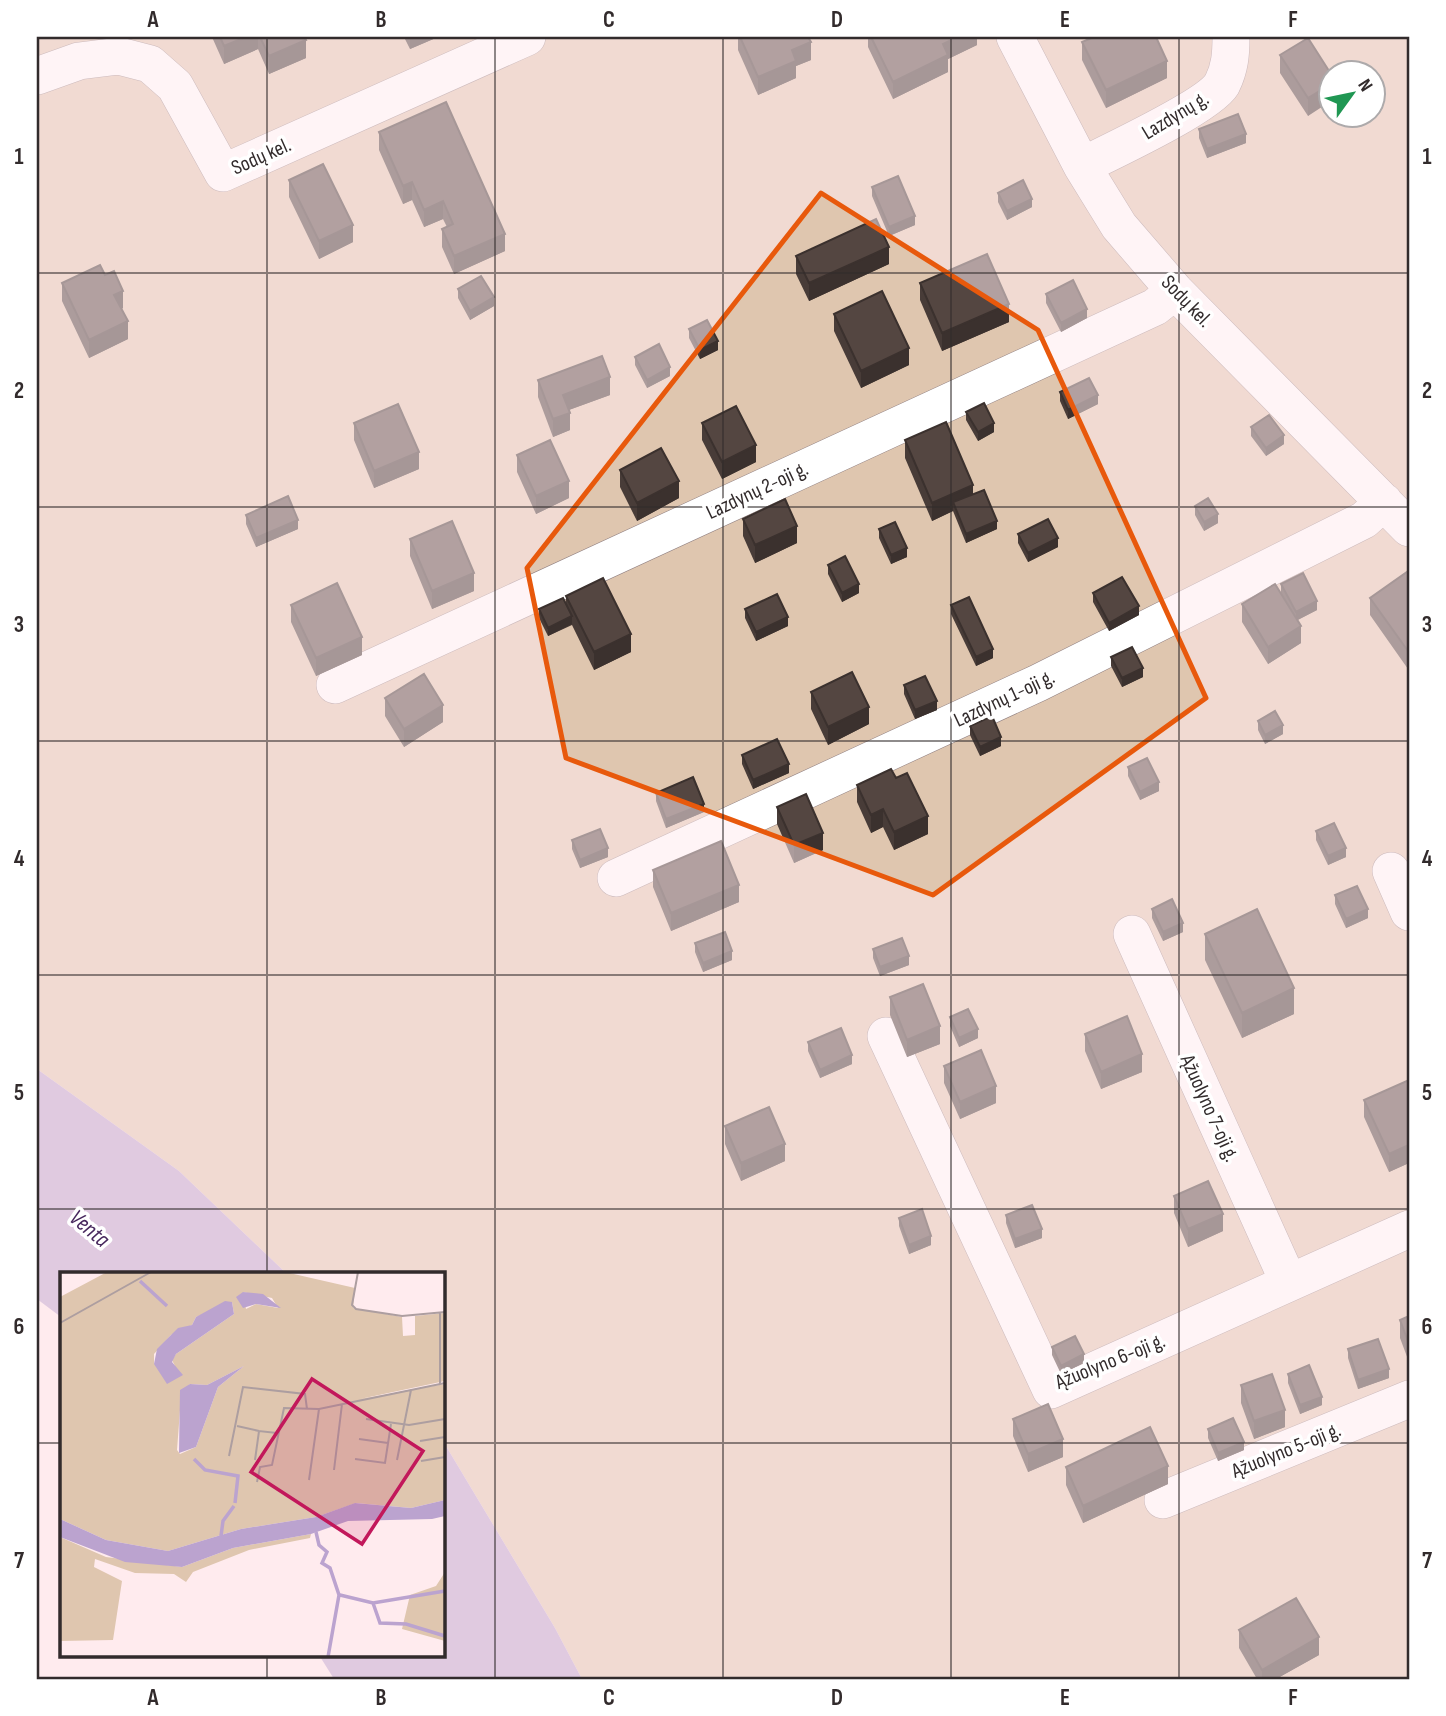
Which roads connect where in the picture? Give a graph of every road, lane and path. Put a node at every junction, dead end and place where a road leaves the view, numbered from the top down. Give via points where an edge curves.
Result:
1 (527, 37) edge
2 (1015, 37) edge
3 (1231, 37) edge
4 (37, 76) edge
5 (1082, 166) junction
6 (1175, 291) junction
7 (1397, 515) edge
8 (335, 685) dead end
9 (1391, 871) dead end
10 (616, 878) dead end
11 (1409, 912) edge
12 (1132, 934) dead end
13 (886, 1036) dead end
14 (1409, 1229) edge
15 (1289, 1283) junction
16 (1409, 1399) edge
17 (1163, 1500) dead end

1 - 4 street, Sodų kel. via 223,173 175,86 150,64 119,56 79,61
2 - 5 street, Sodų kel.
3 - 5 street, Lazdynų g. via 1231,62 1220,87 1196,107
5 - 6 street, Sodų kel. via 1119,226
6 - 7 street, Sodų kel.
6 - 8 street, Lazdynų 2-oji g. via 1155,307
7 - 10 street, Lazdynų 1-oji g. via 1364,520 1038,683
9 - 11 street
12 - 15 street, Ąžuolyno 7-oji g.
13 - 15 street, Ąžuolyno 6-oji g. via 1051,1391
14 - 15 street, Ąžuolyno 6-oji g.
16 - 17 street, Ąžuolyno 5-oji g.

